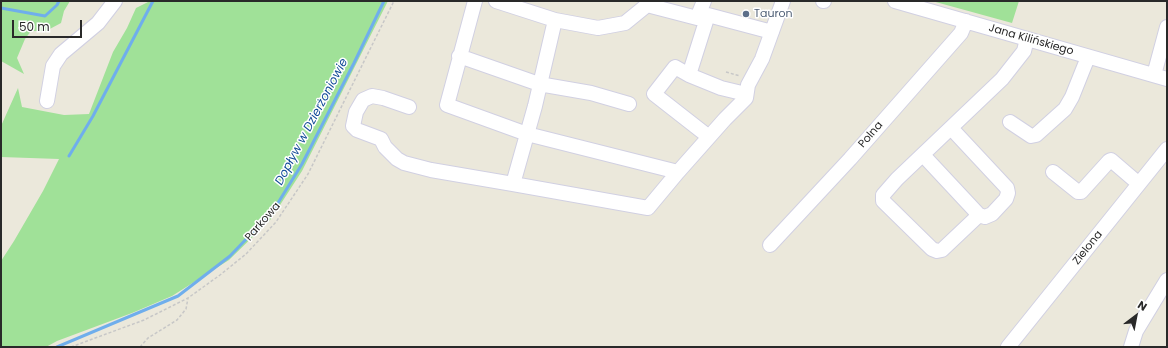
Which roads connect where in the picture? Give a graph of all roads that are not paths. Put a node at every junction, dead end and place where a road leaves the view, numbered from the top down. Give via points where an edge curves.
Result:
1 (115, 1) edge
2 (475, 1) edge
3 (496, 1) edge
4 (704, 1) edge
5 (783, 1) edge
6 (895, 1) edge
7 (650, 3) edge
8 (556, 20) junction
9 (966, 21) junction
10 (1167, 27) edge
11 (772, 32) junction
12 (1027, 39) junction
13 (459, 56) junction
14 (1088, 57) junction
15 (689, 75) junction
16 (1160, 77) edge
17 (539, 84) junction
18 (746, 94) junction
19 (47, 101) dead end
20 (629, 104) dead end
21 (409, 107) dead end
22 (1010, 122) dead end
23 (951, 128) junction
24 (527, 134) junction
25 (709, 137) junction
26 (1167, 149) edge
27 (923, 155) junction
28 (678, 172) junction
29 (1053, 172) dead end
30 (513, 184) junction
31 (1139, 184) junction
32 (979, 215) junction
33 (770, 245) dead end
34 (1167, 280) edge
35 (1008, 347) edge
36 (1131, 347) edge

1 - 19 street via 98,23 62,54 53,66
2 - 13 street
3 - 8 street
4 - 7 street via 697,18
5 - 11 street
6 - 9 street, Jana Kilińskiego
7 - 8 street via 624,23 598,28
8 - 17 street
9 - 12 street, Jana Kilińskiego
9 - 33 street, Polna via 961,33 903,100
10 - 16 street
11 - 15 street via 708,15
11 - 18 street
12 - 14 street, Jana Kilińskiego
12 - 23 street via 1024,52 1014,65
13 - 17 street
13 - 24 street via 447,105
14 - 16 street, Jana Kilińskiego
14 - 22 street via 1065,109 1036,135 1031,136
15 - 18 street via 721,88
15 - 25 street via 675,67 654,94
17 - 20 street
17 - 24 street
18 - 25 street via 746,98
21 - 30 street via 372,96 363,100 356,112 353,126 381,139 397,160 404,163
23 - 27 street
23 - 32 street via 1007,188 1006,199 992,214 984,217
24 - 28 street
24 - 30 street
25 - 28 street
26 - 31 street, Zielona
27 - 32 street
27 - 32 street via 883,195 883,201 937,251 942,250
28 - 30 street via 648,208
29 - 31 street via 1081,192 1111,160
31 - 35 street, Zielona
34 - 36 street via 1136,331

